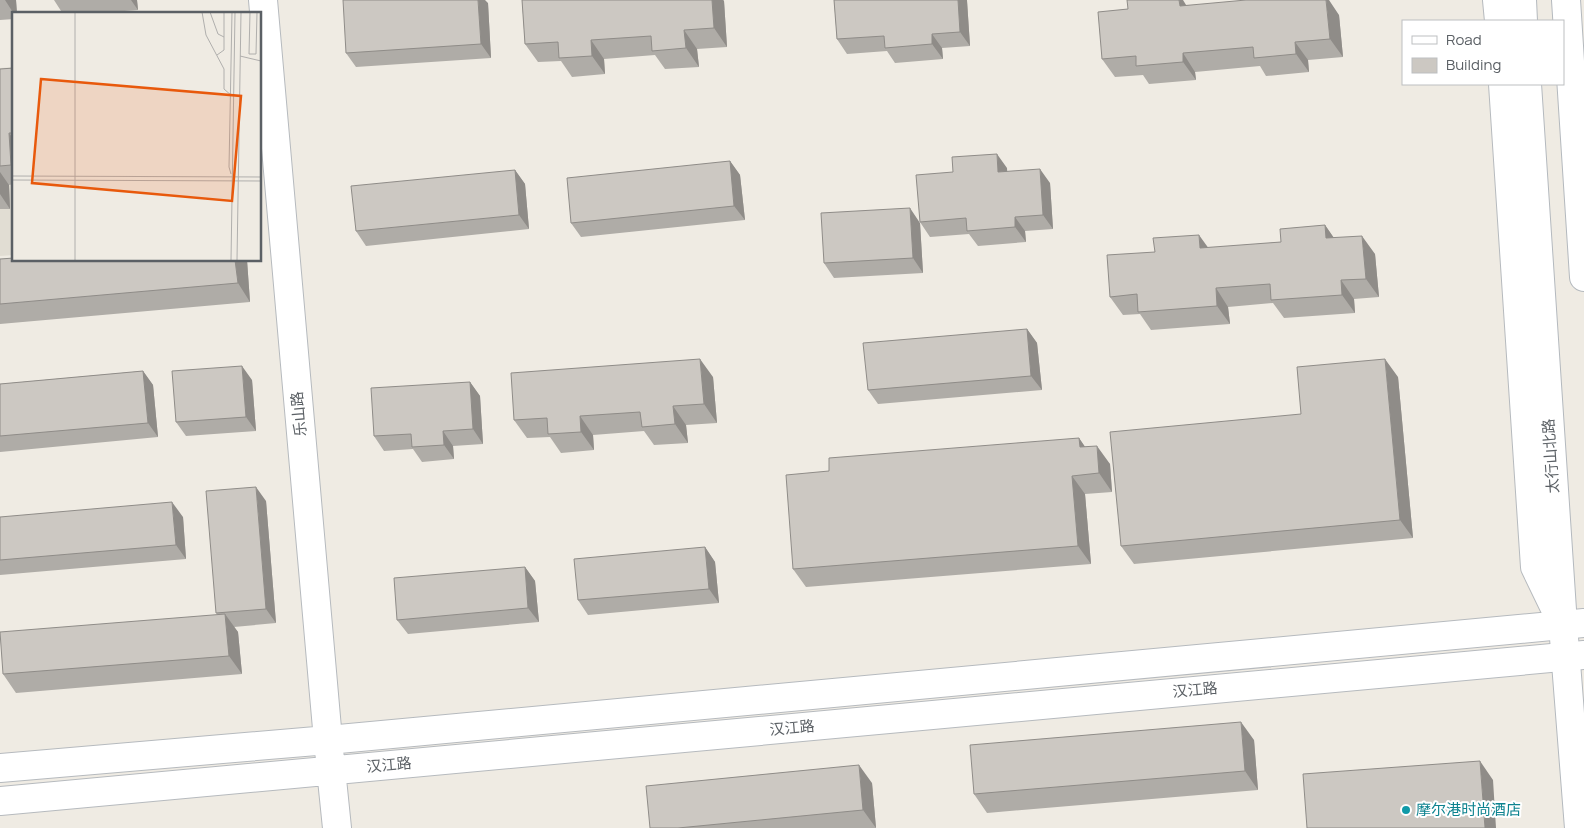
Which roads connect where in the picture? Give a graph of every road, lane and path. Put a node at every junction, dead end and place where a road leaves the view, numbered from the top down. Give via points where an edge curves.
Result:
1 (263, 0) edge
2 (1498, 0) edge
3 (1566, 0) edge
4 (1514, 11) edge
5 (1503, 85) edge
6 (1527, 85) edge
7 (1584, 277) edge
8 (1573, 624) edge
9 (1575, 655) edge
10 (328, 740) junction
11 (0, 768) edge
12 (332, 771) junction
13 (0, 801) edge
14 (337, 828) edge
15 (1580, 828) edge

1 - 10 street, 乐山路
2 - 4 street
3 - 7 street
5 - 8 street via 1535,567
6 - 8 street, 太行山北路
8 - 9 street, 太行山北路
8 - 10 street, 汉江路
9 - 12 street, 汉江路
9 - 15 street, 太行山北路
10 - 11 street, 汉江路
10 - 12 street, 乐山路
12 - 13 street, 汉江路
12 - 14 street, 乐山路

